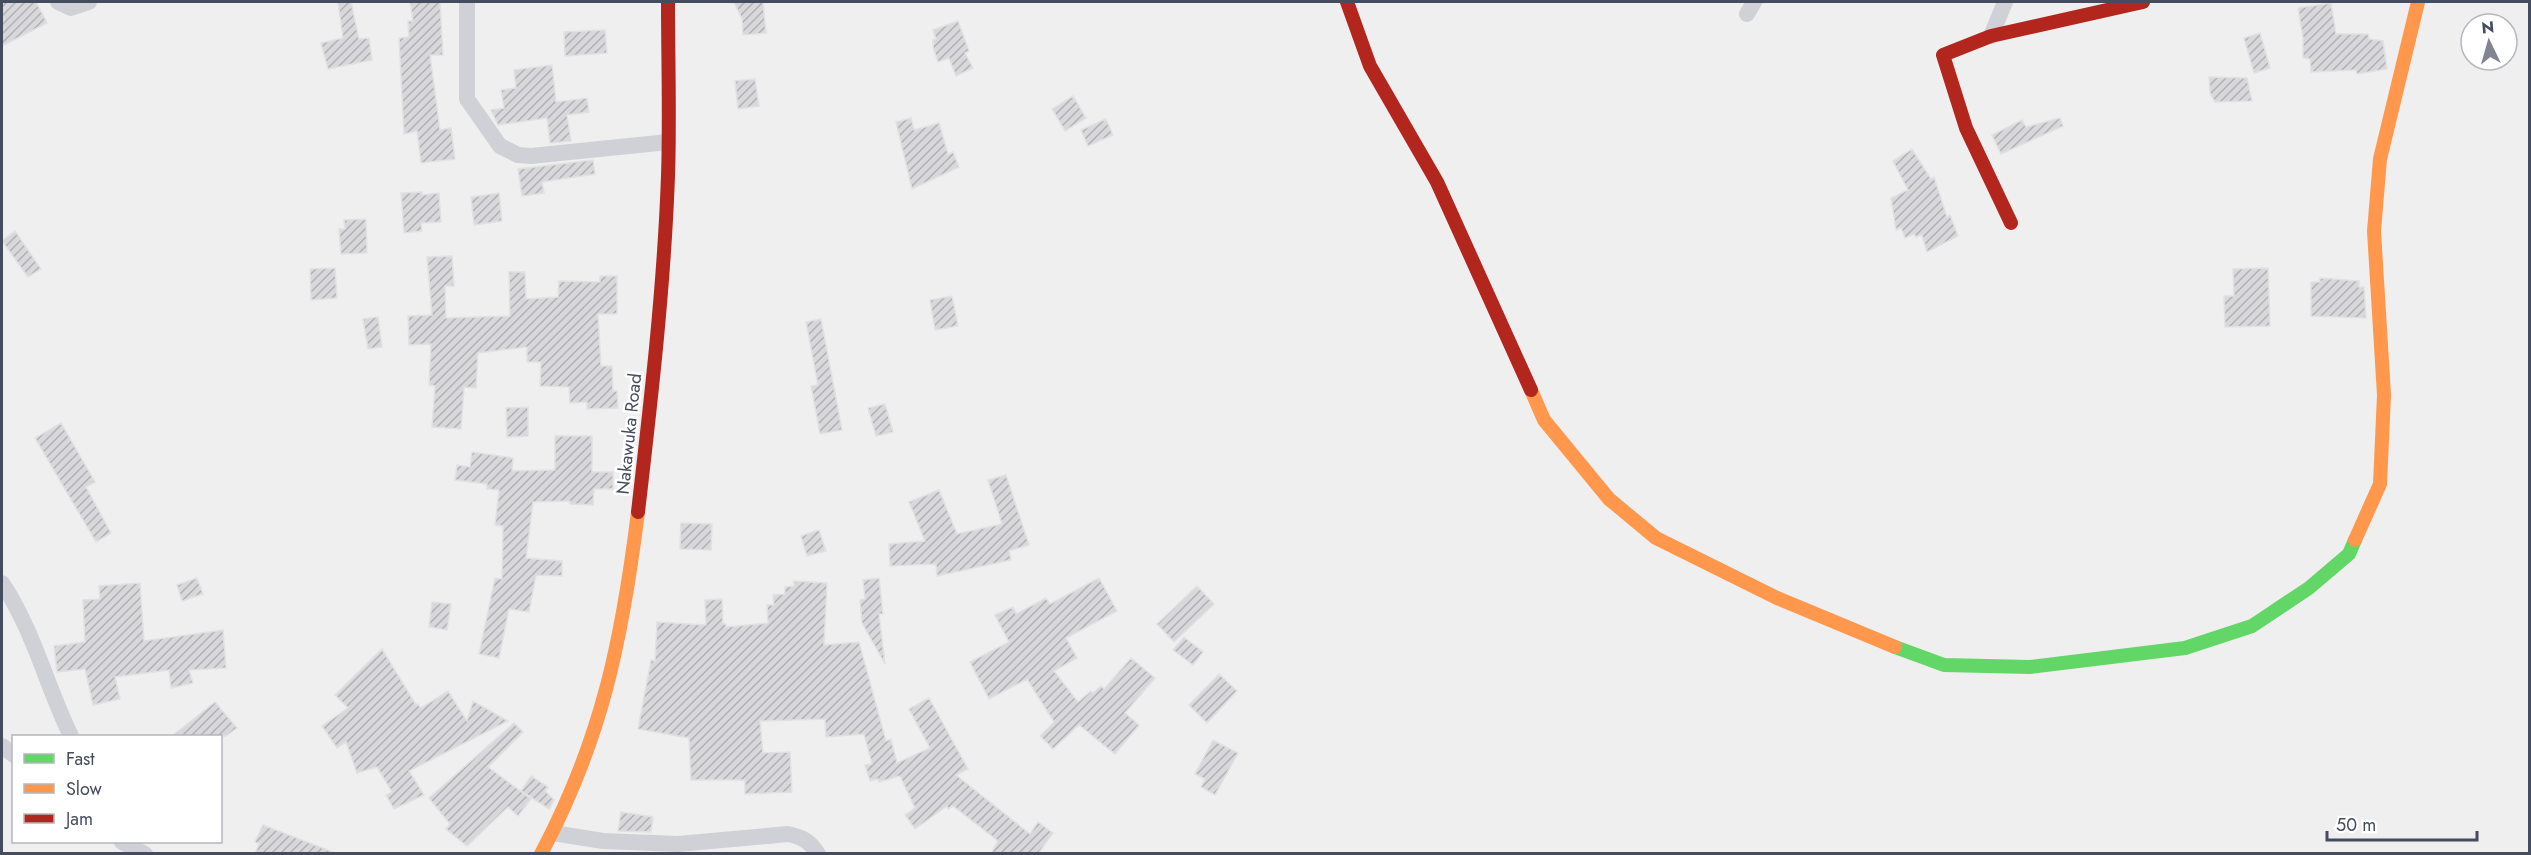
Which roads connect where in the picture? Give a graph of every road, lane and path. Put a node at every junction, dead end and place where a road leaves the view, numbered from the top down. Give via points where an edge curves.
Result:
1 (58, 2) edge
2 (89, 2) edge
3 (467, 2) edge
4 (668, 2) edge
5 (1347, 2) edge
6 (2005, 2) edge
7 (2143, 2) edge
8 (2418, 2) edge
9 (1991, 36) junction
10 (668, 141) junction
11 (2012, 223) dead end
12 (2, 582) edge
13 (71, 735) edge
14 (553, 833) junction
15 (125, 843) edge
16 (145, 854) edge
17 (541, 854) edge
18 (818, 854) edge

1 - 2 street via 71,8
3 - 10 street via 467,99 500,146 518,155 531,156
4 - 10 street, Nakawuka Road
5 - 8 street via 1370,66 1437,182 1544,420 1609,499 1656,538 1777,598 1869,637 1944,665 2030,667 2185,648 2252,626 2309,588 2349,554 2380,484 2384,395 2375,221 2380,159
6 - 9 street
7 - 9 street
9 - 11 street via 1943,55 1966,128
10 - 14 street, Nakawuka Road via 650,412 627,600 600,722 583,770
12 - 13 street
14 - 17 street, Nakawuka Road
14 - 18 street via 603,841 678,844 788,834 813,844
15 - 16 street

